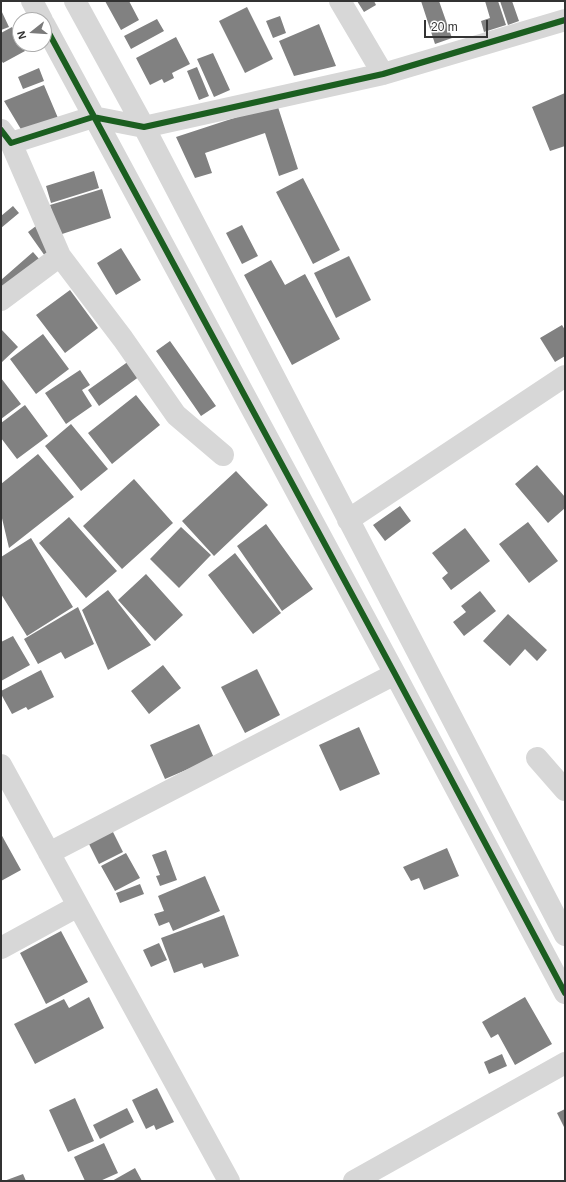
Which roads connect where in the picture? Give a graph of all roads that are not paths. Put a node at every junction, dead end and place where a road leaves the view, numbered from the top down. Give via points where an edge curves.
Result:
1 (32, 1) edge
2 (75, 1) edge
3 (340, 1) edge
4 (38, 12) edge
5 (565, 20) edge
6 (52, 39) edge
7 (382, 74) junction
8 (93, 117) junction
9 (144, 126) junction
10 (6, 136) edge
11 (60, 256) junction
12 (1, 300) edge
13 (565, 376) edge
14 (223, 455) dead end
15 (348, 520) junction
16 (395, 674) junction
17 (537, 758) dead end
18 (1, 766) edge
19 (565, 790) edge
20 (49, 853) junction
21 (78, 906) junction
22 (565, 935) edge
23 (1, 948) edge
24 (565, 993) edge
25 (565, 1063) edge
26 (229, 1181) edge
27 (354, 1181) edge

1 - 4 street
2 - 9 street
3 - 7 street
5 - 7 street
6 - 8 street
7 - 9 street
8 - 9 street
8 - 10 street
8 - 16 street
9 - 15 street
10 - 11 street
11 - 12 street
11 - 14 street via 176,415
13 - 15 street
15 - 22 street
16 - 20 street
16 - 24 street
17 - 19 street
18 - 20 street
20 - 21 street
21 - 23 street
21 - 26 street
25 - 27 street

